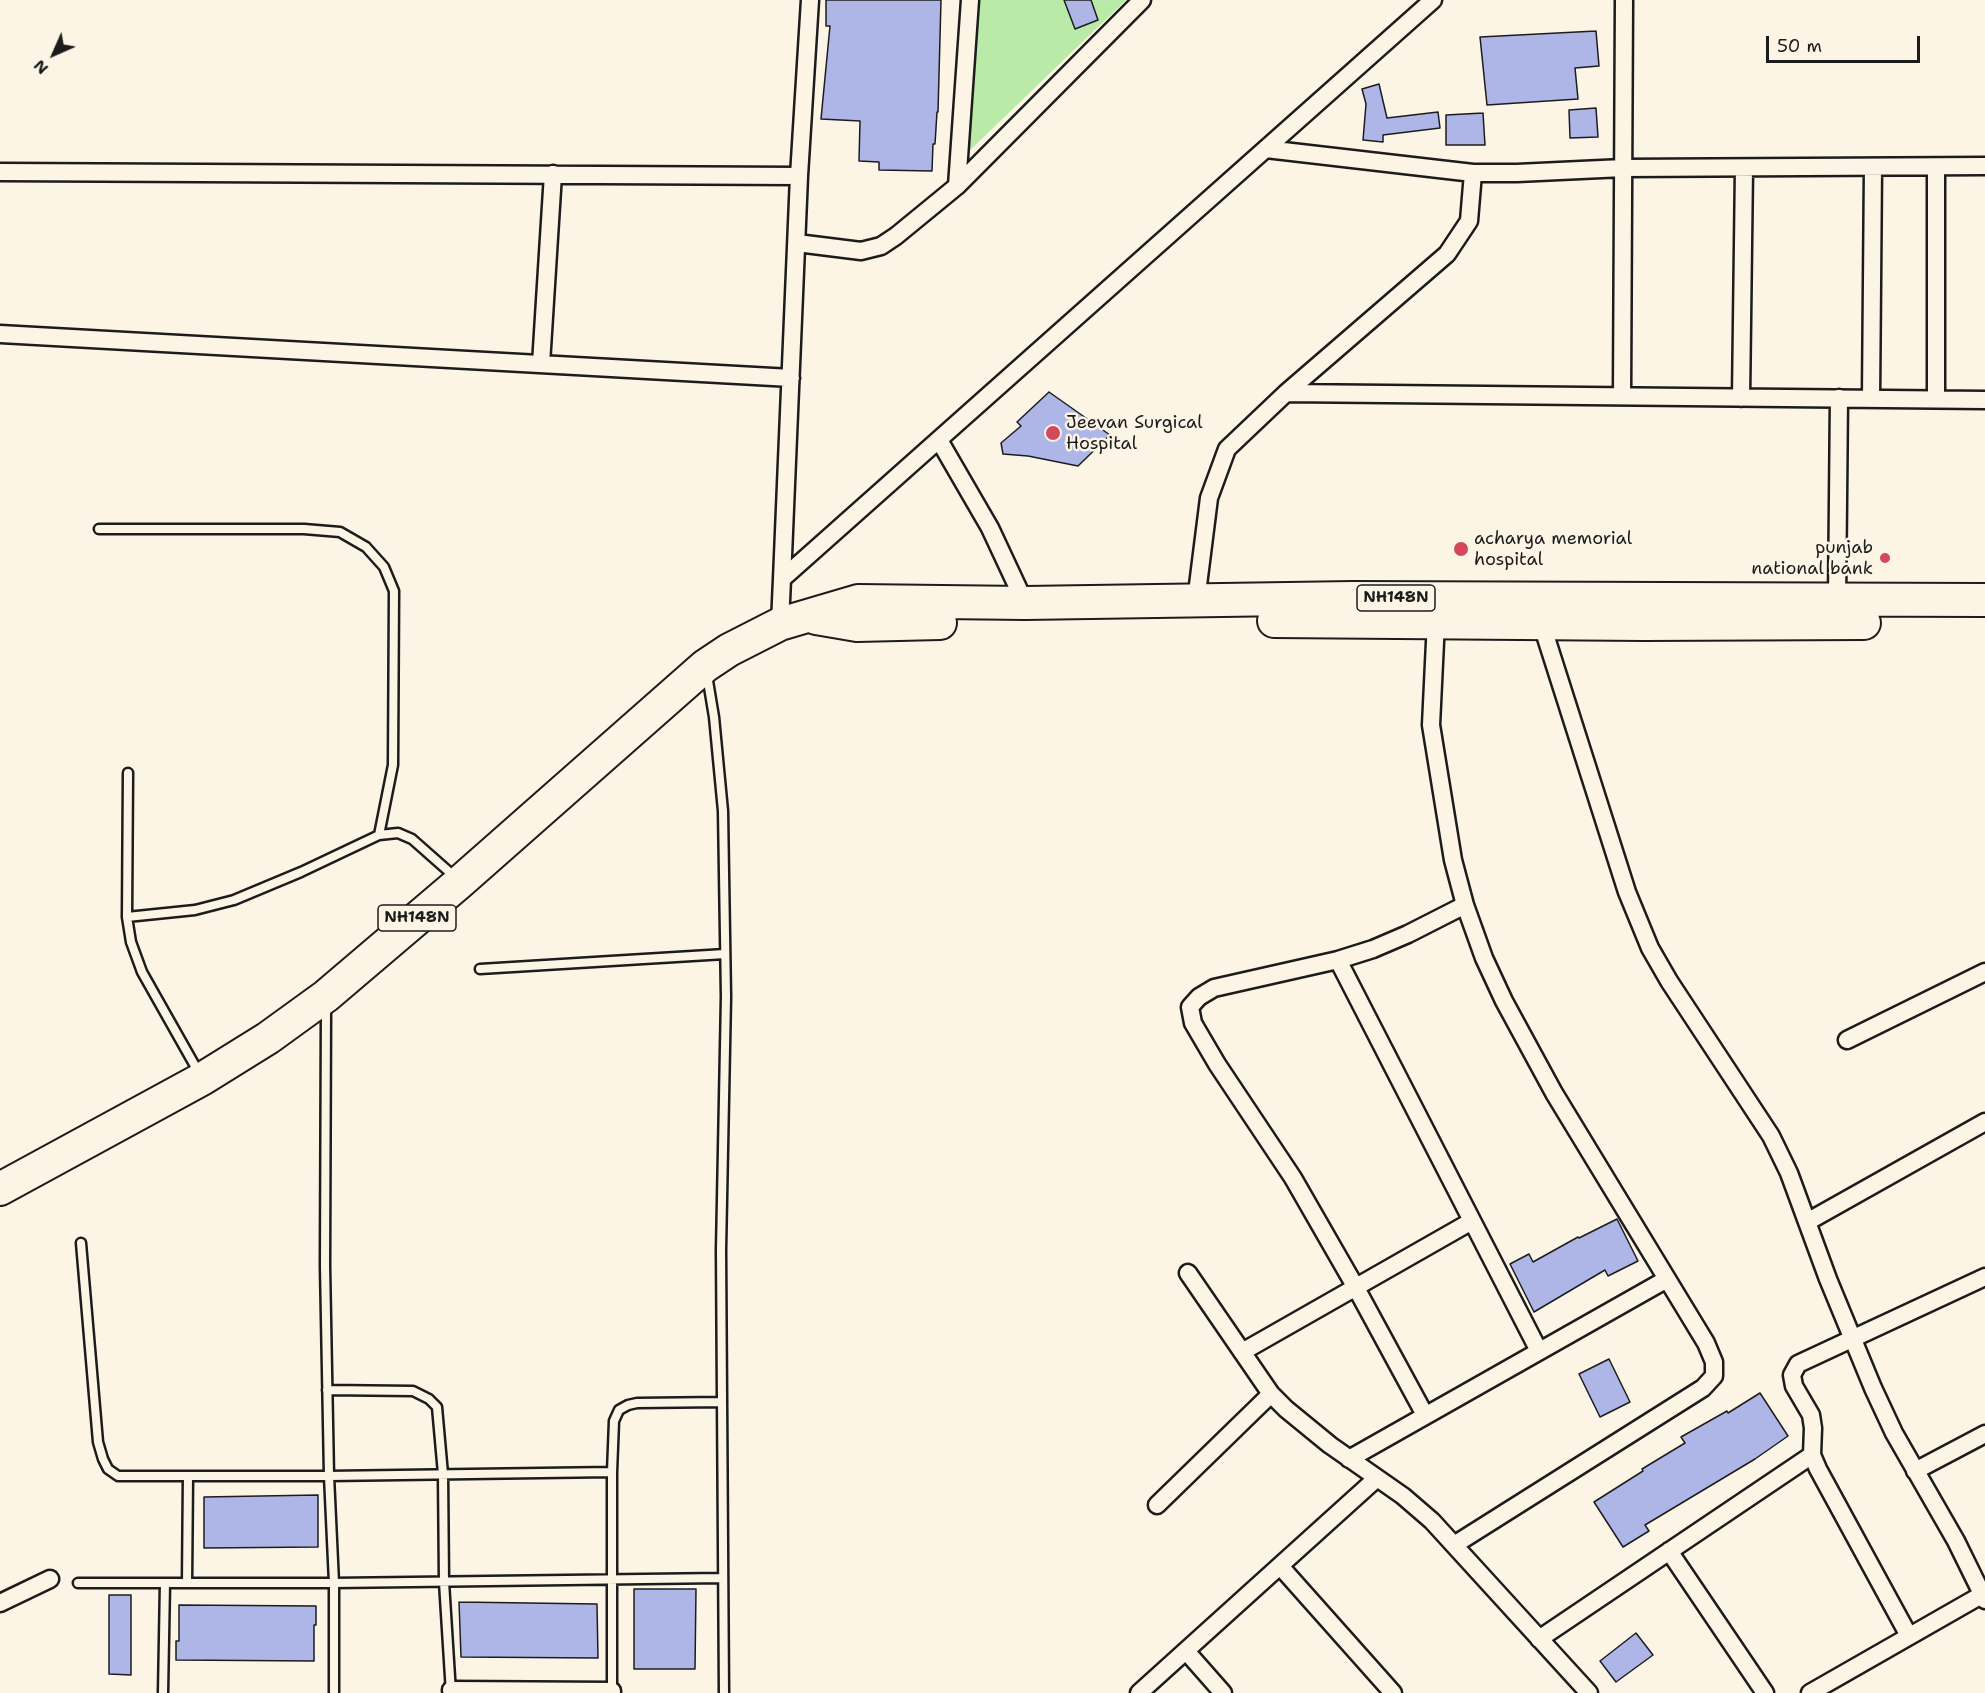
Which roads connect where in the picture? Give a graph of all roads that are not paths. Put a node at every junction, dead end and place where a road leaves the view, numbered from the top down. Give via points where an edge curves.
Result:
1 (810, 0) edge
2 (970, 0) edge
3 (1142, 0) edge
4 (1433, 0) edge
5 (1624, 0) edge
6 (1266, 149) junction
7 (1985, 166) edge
8 (1873, 167) junction
9 (1936, 167) junction
10 (1623, 168) junction
11 (1744, 168) junction
12 (0, 172) edge
13 (1473, 172) junction
14 (553, 174) junction
15 (800, 176) junction
16 (957, 186) junction
17 (797, 243) junction
18 (0, 334) edge
19 (542, 364) junction
20 (792, 378) junction
21 (1286, 393) junction
22 (1622, 396) junction
23 (1741, 398) junction
24 (1871, 398) junction
25 (1839, 399) junction
26 (1936, 399) junction
27 (1985, 400) edge
28 (939, 440) junction
29 (99, 529) dead end
30 (782, 579) junction
31 (1985, 600) edge
32 (1196, 601) junction
33 (1837, 601) junction
34 (1025, 603) junction
35 (795, 620) junction
36 (1436, 621) junction
37 (1541, 622) junction
38 (1985, 622) edge
39 (705, 666) junction
40 (128, 773) dead end
41 (379, 835) junction
42 (460, 882) junction
43 (1465, 905) junction
44 (128, 917) junction
45 (725, 954) junction
46 (1338, 960) junction
47 (480, 969) dead end
48 (1985, 972) edge
49 (326, 996) junction
50 (1846, 1040) dead end
51 (202, 1079) junction
52 (1985, 1122) edge
53 (0, 1189) edge
54 (1472, 1221) junction
55 (1807, 1222) junction
56 (81, 1243) dead end
57 (1188, 1273) dead end
58 (1985, 1277) edge
59 (1667, 1279) junction
60 (1355, 1286) junction
61 (1853, 1339) junction
62 (1539, 1351) junction
63 (1242, 1352) junction
64 (327, 1390) junction
65 (1271, 1394) junction
66 (721, 1402) junction
67 (1425, 1415) junction
68 (1985, 1434) edge
69 (1812, 1455) junction
70 (1349, 1459) junction
71 (1915, 1471) junction
72 (612, 1472) junction
73 (443, 1474) junction
74 (188, 1476) junction
75 (329, 1476) junction
76 (1377, 1478) junction
77 (1157, 1505) dead end
78 (1454, 1545) junction
79 (1669, 1551) junction
80 (1280, 1566) junction
81 (722, 1578) junction
82 (50, 1579) dead end
83 (612, 1580) junction
84 (444, 1582) junction
85 (78, 1583) dead end
86 (165, 1583) junction
87 (187, 1583) junction
88 (334, 1583) junction
89 (1984, 1596) edge
90 (0, 1603) edge
91 (1909, 1636) junction
92 (1539, 1639) junction
93 (1186, 1651) junction
94 (451, 1692) edge
95 (612, 1692) edge
96 (163, 1693) edge
97 (334, 1693) edge
98 (724, 1693) edge
99 (1139, 1693) edge
100 (1223, 1693) edge
101 (1393, 1693) edge
102 (1589, 1693) edge
103 (1765, 1693) edge
104 (1810, 1693) edge

1 - 15 street
2 - 16 street
3 - 16 street
4 - 6 street
5 - 10 street
6 - 13 street
6 - 28 street
7 - 9 street
8 - 9 street
8 - 11 street
8 - 24 street
9 - 26 street
10 - 11 street
10 - 13 street via 1517,174
10 - 22 street
11 - 23 street
12 - 14 street
13 - 21 street via 1469,221 1447,254
14 - 15 street
14 - 19 street
15 - 17 street
16 - 17 street via 881,246 861,251
17 - 20 street
18 - 19 street
19 - 20 street
20 - 30 street
21 - 22 street
21 - 32 street via 1227,449 1209,498
22 - 23 street
23 - 25 street
24 - 25 street
24 - 26 street
25 - 33 street
26 - 27 street
28 - 30 street
28 - 34 street via 990,528
29 - 41 lane via 304,529 340,532 366,547 384,567 394,591 393,765
30 - 35 street
31 - 33 highway, NH148N
32 - 33 highway, NH148N
32 - 34 highway, NH148N
34 - 35 highway, NH148N via 858,601
35 - 36 highway, NH148N via 857,625
35 - 39 highway, NH148N via 729,650
36 - 37 highway, NH148N
36 - 43 street via 1431,725 1453,860
37 - 38 highway, NH148N
37 - 55 street via 1627,892 1650,948 1771,1136
39 - 42 highway, NH148N
39 - 45 lane via 723,811
40 - 44 lane
41 - 42 lane via 398,832 412,839
41 - 44 lane via 234,900 195,910
42 - 49 highway, NH148N
43 - 46 street via 1382,946
43 - 59 street via 1484,958 1515,1022
44 - 51 lane via 130,942 142,972
45 - 47 lane
45 - 66 lane
46 - 54 street
46 - 60 street via 1215,988 1190,1007 1193,1023 1217,1064 1293,1178
48 - 50 street
49 - 51 highway, NH148N
49 - 64 lane
51 - 53 highway, NH148N
52 - 55 street
54 - 60 street
54 - 62 street
55 - 61 street
56 - 74 lane via 102,1459 118,1476
57 - 63 street
58 - 61 street
59 - 62 street
59 - 78 street via 1706,1342 1714,1362 1714,1376 1703,1388
60 - 63 street
60 - 67 street
61 - 69 street via 1798,1365 1792,1375 1811,1416
61 - 71 street
62 - 67 street
63 - 65 street
64 - 73 lane via 413,1391 429,1399 437,1407
64 - 75 lane
65 - 70 street
65 - 77 street
66 - 72 lane via 637,1403 619,1410 614,1421
66 - 81 lane
67 - 70 street
68 - 71 street
69 - 79 street
69 - 91 street
70 - 76 street
71 - 89 street
72 - 73 lane
72 - 83 lane
73 - 75 lane
73 - 84 lane
74 - 75 lane
74 - 87 lane
75 - 88 lane
76 - 78 street via 1432,1521
76 - 80 street
78 - 92 street
79 - 92 street
79 - 103 street
80 - 93 street
80 - 101 street
81 - 83 lane
81 - 98 lane
82 - 90 street
83 - 84 lane
83 - 95 lane
84 - 88 lane
84 - 94 lane
85 - 86 lane
86 - 87 lane
86 - 96 lane
87 - 88 lane
88 - 97 lane
89 - 91 street
91 - 104 street
92 - 102 street
93 - 99 street
93 - 100 street
94 - 95 street

